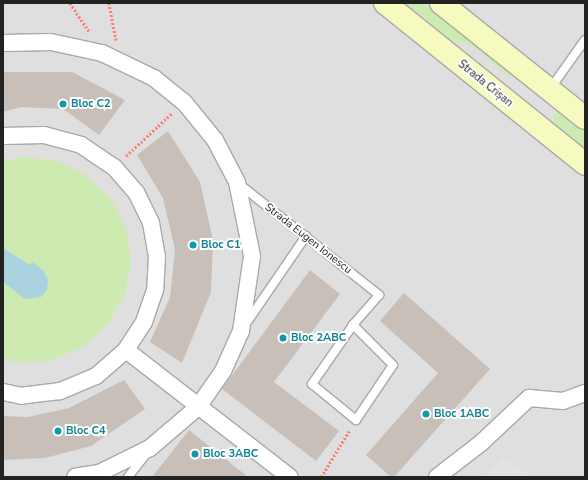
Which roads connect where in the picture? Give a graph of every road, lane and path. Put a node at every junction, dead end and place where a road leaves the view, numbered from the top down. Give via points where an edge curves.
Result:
1 (70, 3) edge
2 (109, 3) edge
3 (384, 3) edge
4 (441, 3) edge
5 (585, 40) edge
6 (3, 43) edge
7 (102, 53) junction
8 (120, 60) junction
9 (550, 89) junction
10 (184, 102) junction
11 (585, 118) edge
12 (3, 136) edge
13 (585, 164) edge
14 (114, 167) junction
15 (237, 182) junction
16 (306, 236) junction
17 (353, 326) junction
18 (241, 331) junction
19 (126, 350) junction
20 (3, 392) edge
21 (585, 393) edge
22 (198, 407) junction
23 (356, 420) junction
24 (150, 448) junction
25 (75, 477) edge
26 (128, 477) edge
27 (290, 477) edge
28 (322, 477) edge
29 (437, 477) edge

1 - 7 path
2 - 8 path
3 - 13 main road, Strada Crișan
4 - 9 main road
5 - 9 lane
6 - 7 street, Strada Eugen Ionescu via 51,42
7 - 8 street, Strada Eugen Ionescu
8 - 10 street, Strada Eugen Ionescu via 154,78
9 - 11 main road
10 - 14 path
10 - 15 street, Strada Eugen Ionescu via 215,140
12 - 14 street via 44,134 81,145
14 - 19 street via 136,192 151,223 157,256 155,290 144,322
15 - 16 lane, Strada Eugen Ionescu
15 - 18 street, Strada Eugen Ionescu via 252,256
16 - 17 lane, Strada Eugen Ionescu via 379,295
16 - 18 lane
17 - 23 lane via 393,365
17 - 23 lane via 312,384
18 - 22 street, Strada Eugen Ionescu via 223,371
19 - 20 street via 96,376 60,391 22,396
19 - 22 street
21 - 29 street via 563,401 529,398 482,443
22 - 24 street, Strada Eugen Ionescu
22 - 27 street
23 - 28 path
24 - 25 street, Strada Eugen Ionescu via 98,473
24 - 26 lane

